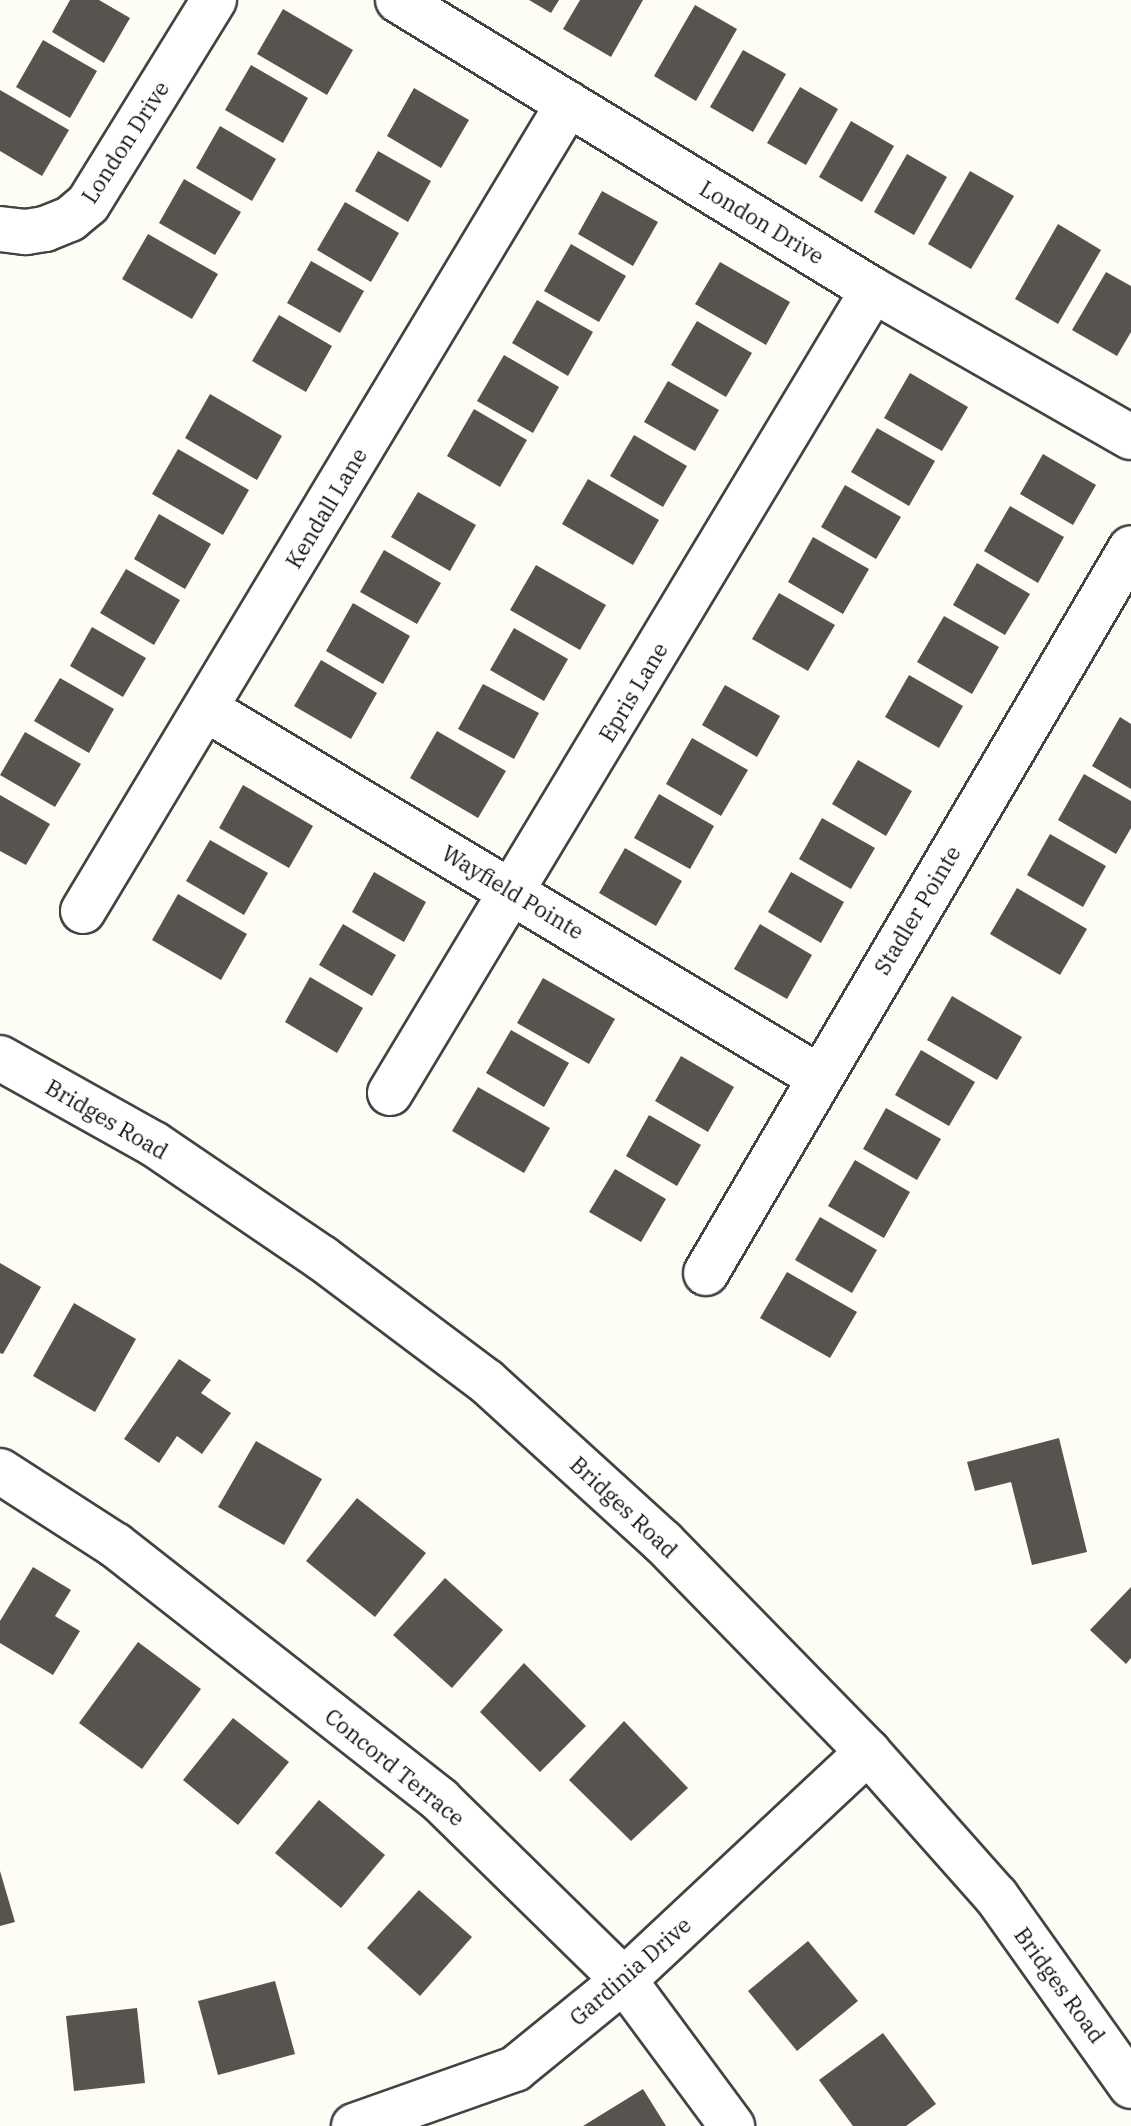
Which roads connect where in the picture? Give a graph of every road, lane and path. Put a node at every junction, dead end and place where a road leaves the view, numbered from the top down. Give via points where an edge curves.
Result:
1 (214, 0) edge
2 (398, 0) edge
3 (568, 104) junction
4 (0, 229) edge
5 (873, 290) junction
6 (1131, 437) edge
7 (1131, 548) edge
8 (206, 709) junction
9 (513, 891) junction
10 (83, 911) dead end
11 (0, 1058) edge
12 (819, 1077) junction
13 (390, 1093) dead end
14 (706, 1273) dead end
15 (0, 1471) edge
16 (868, 1752) junction
17 (624, 1980) junction
18 (1131, 2086) edge
19 (354, 2126) edge
20 (732, 2126) edge

1 - 4 street, London Drive via 88,204 45,229
2 - 3 street, London Drive
3 - 5 street, London Drive
3 - 8 street, Kendall Lane
5 - 6 street, London Drive
5 - 9 street, Epris Lane
7 - 12 street, Stadler Pointe
8 - 9 street, Wayfield Pointe
8 - 10 street, Kendall Lane
9 - 12 street, Wayfield Pointe
9 - 13 street, Epris Lane
11 - 16 street, Bridges Road via 154,1144 322,1258 486,1381 663,1542
12 - 14 street, Stadler Pointe
15 - 17 street, Concord Terrace via 115,1545 440,1800
16 - 17 street, Gardinia Drive
16 - 18 street, Bridges Road via 996,1896
17 - 19 street, Gardinia Drive via 515,2069
17 - 20 street, Concord Terrace

